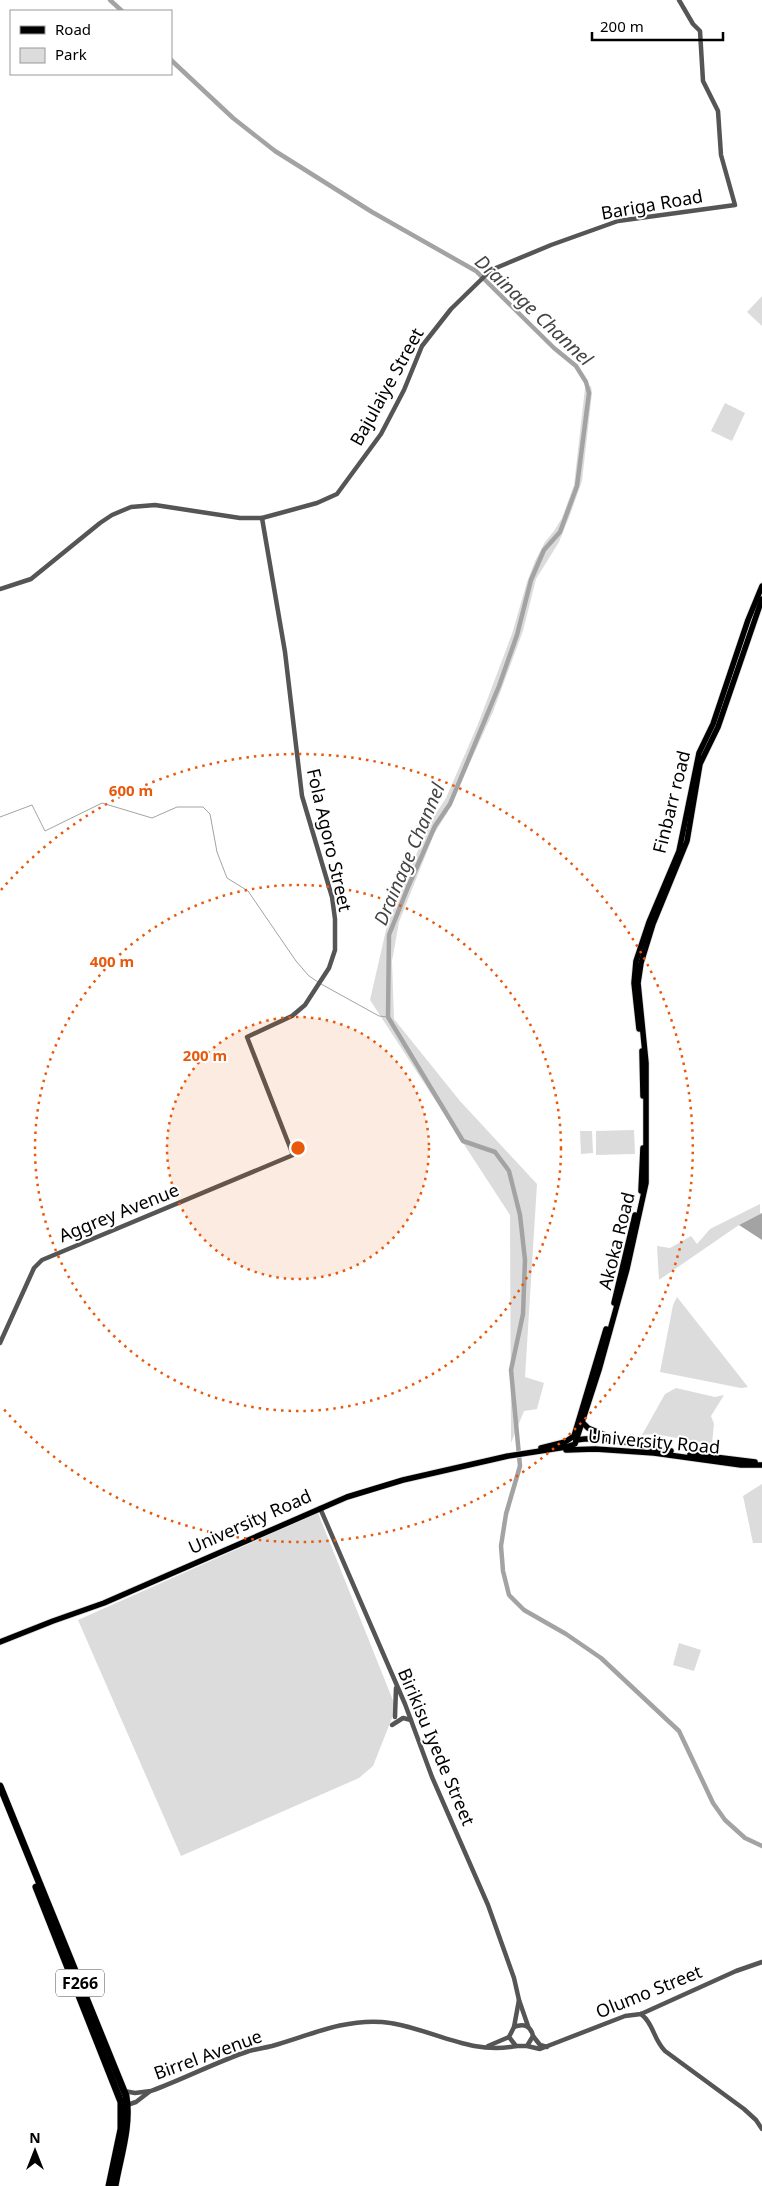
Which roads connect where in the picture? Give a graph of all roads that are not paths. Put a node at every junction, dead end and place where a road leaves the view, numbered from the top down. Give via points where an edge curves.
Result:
1 (680, 1) edge
2 (491, 270) joint
3 (262, 518) junction
4 (762, 587) edge
5 (0, 589) edge
6 (762, 599) edge
7 (637, 971) junction
8 (293, 1155) joint
9 (644, 1182) junction
10 (0, 1343) edge
11 (583, 1423) junction
12 (576, 1431) junction
13 (578, 1440) junction
14 (616, 1440) junction
15 (565, 1442) junction
16 (627, 1442) junction
17 (596, 1449) junction
18 (544, 1451) junction
19 (623, 1453) junction
20 (520, 1454) junction
21 (762, 1464) edge
22 (320, 1508) junction
23 (0, 1642) edge
24 (396, 1687) junction
25 (395, 1717) dead end
26 (411, 1720) junction
27 (392, 1725) dead end
28 (0, 1786) edge
29 (0, 1796) edge
30 (762, 1962) edge
31 (519, 2000) junction
32 (641, 2014) junction
33 (514, 2026) junction
34 (528, 2026) junction
35 (533, 2036) junction
36 (509, 2037) junction
37 (516, 2046) junction
38 (527, 2046) junction
39 (485, 2047) junction
40 (547, 2047) junction
41 (124, 2091) junction
42 (150, 2091) junction
43 (127, 2105) junction
44 (762, 2129) edge
45 (109, 2186) edge
46 (115, 2186) edge

1 - 2 street, Bariga Road via 700,31 703,81 718,110 721,155 735,205 618,222
2 - 3 street, Bajulaiye Street via 422,346 381,434 337,494
3 - 5 street, Bajulaiye Street via 233,517 155,505 132,507 100,523 31,579
3 - 8 street, Fola Agoro Street via 285,652 302,796 333,903 335,950 330,968 318,987 292,1016 247,1037
4 - 7 main road, Finbarr road via 713,724 699,753 680,845 649,922
6 - 7 main road, Finbarr road via 718,727 700,764 687,840
7 - 9 main road, Akoka Road via 646,1063
8 - 10 street, Aggrey Avenue via 42,1260 34,1268
9 - 11 main road, Akoka Road via 627,1269
9 - 12 main road
11 - 13 main road, Akoka Road
11 - 14 main road
12 - 13 main road
12 - 15 main road via 573,1438
13 - 14 main road, University Road
13 - 15 main road, University Road
13 - 17 main road via 584,1446
13 - 18 main road via 573,1445
14 - 16 main road, University Road
15 - 20 main road, University Road
16 - 19 main road via 620,1446
16 - 21 main road, University Road via 648,1448
17 - 18 main road, University Road
17 - 19 main road, University Road
18 - 20 main road
19 - 21 main road, University Road via 669,1454 730,1464
20 - 22 main road, University Road via 391,1483
22 - 23 main road, University Road via 104,1603
22 - 24 street, Birikisu Iyede Street
24 - 25 street
24 - 26 street, Birikisu Iyede Street
26 - 27 street via 403,1718
26 - 31 street, Birikisu Iyede Street via 432,1777 488,1905
28 - 41 highway, F266
29 - 45 highway, F266 via 121,2102 121,2129
30 - 32 street, Olumo Street via 736,1970
31 - 33 street, Birikisu Iyede Street
31 - 34 street, Birikisu Iyede Street
32 - 40 street, Olumo Street via 625,2016
32 - 44 street via 654,2028 664,2051 744,2109
33 - 34 street
33 - 36 street
34 - 35 street
35 - 38 street
35 - 40 street via 540,2045
36 - 37 street
36 - 39 street
37 - 38 street
37 - 39 street, Birrel Avenue
38 - 40 street
39 - 42 street, Birrel Avenue via 460,2044 400,2025 360,2022 324,2028 249,2052
41 - 42 street
41 - 43 highway, F266
42 - 43 street
43 - 46 highway, F266 via 127,2128

